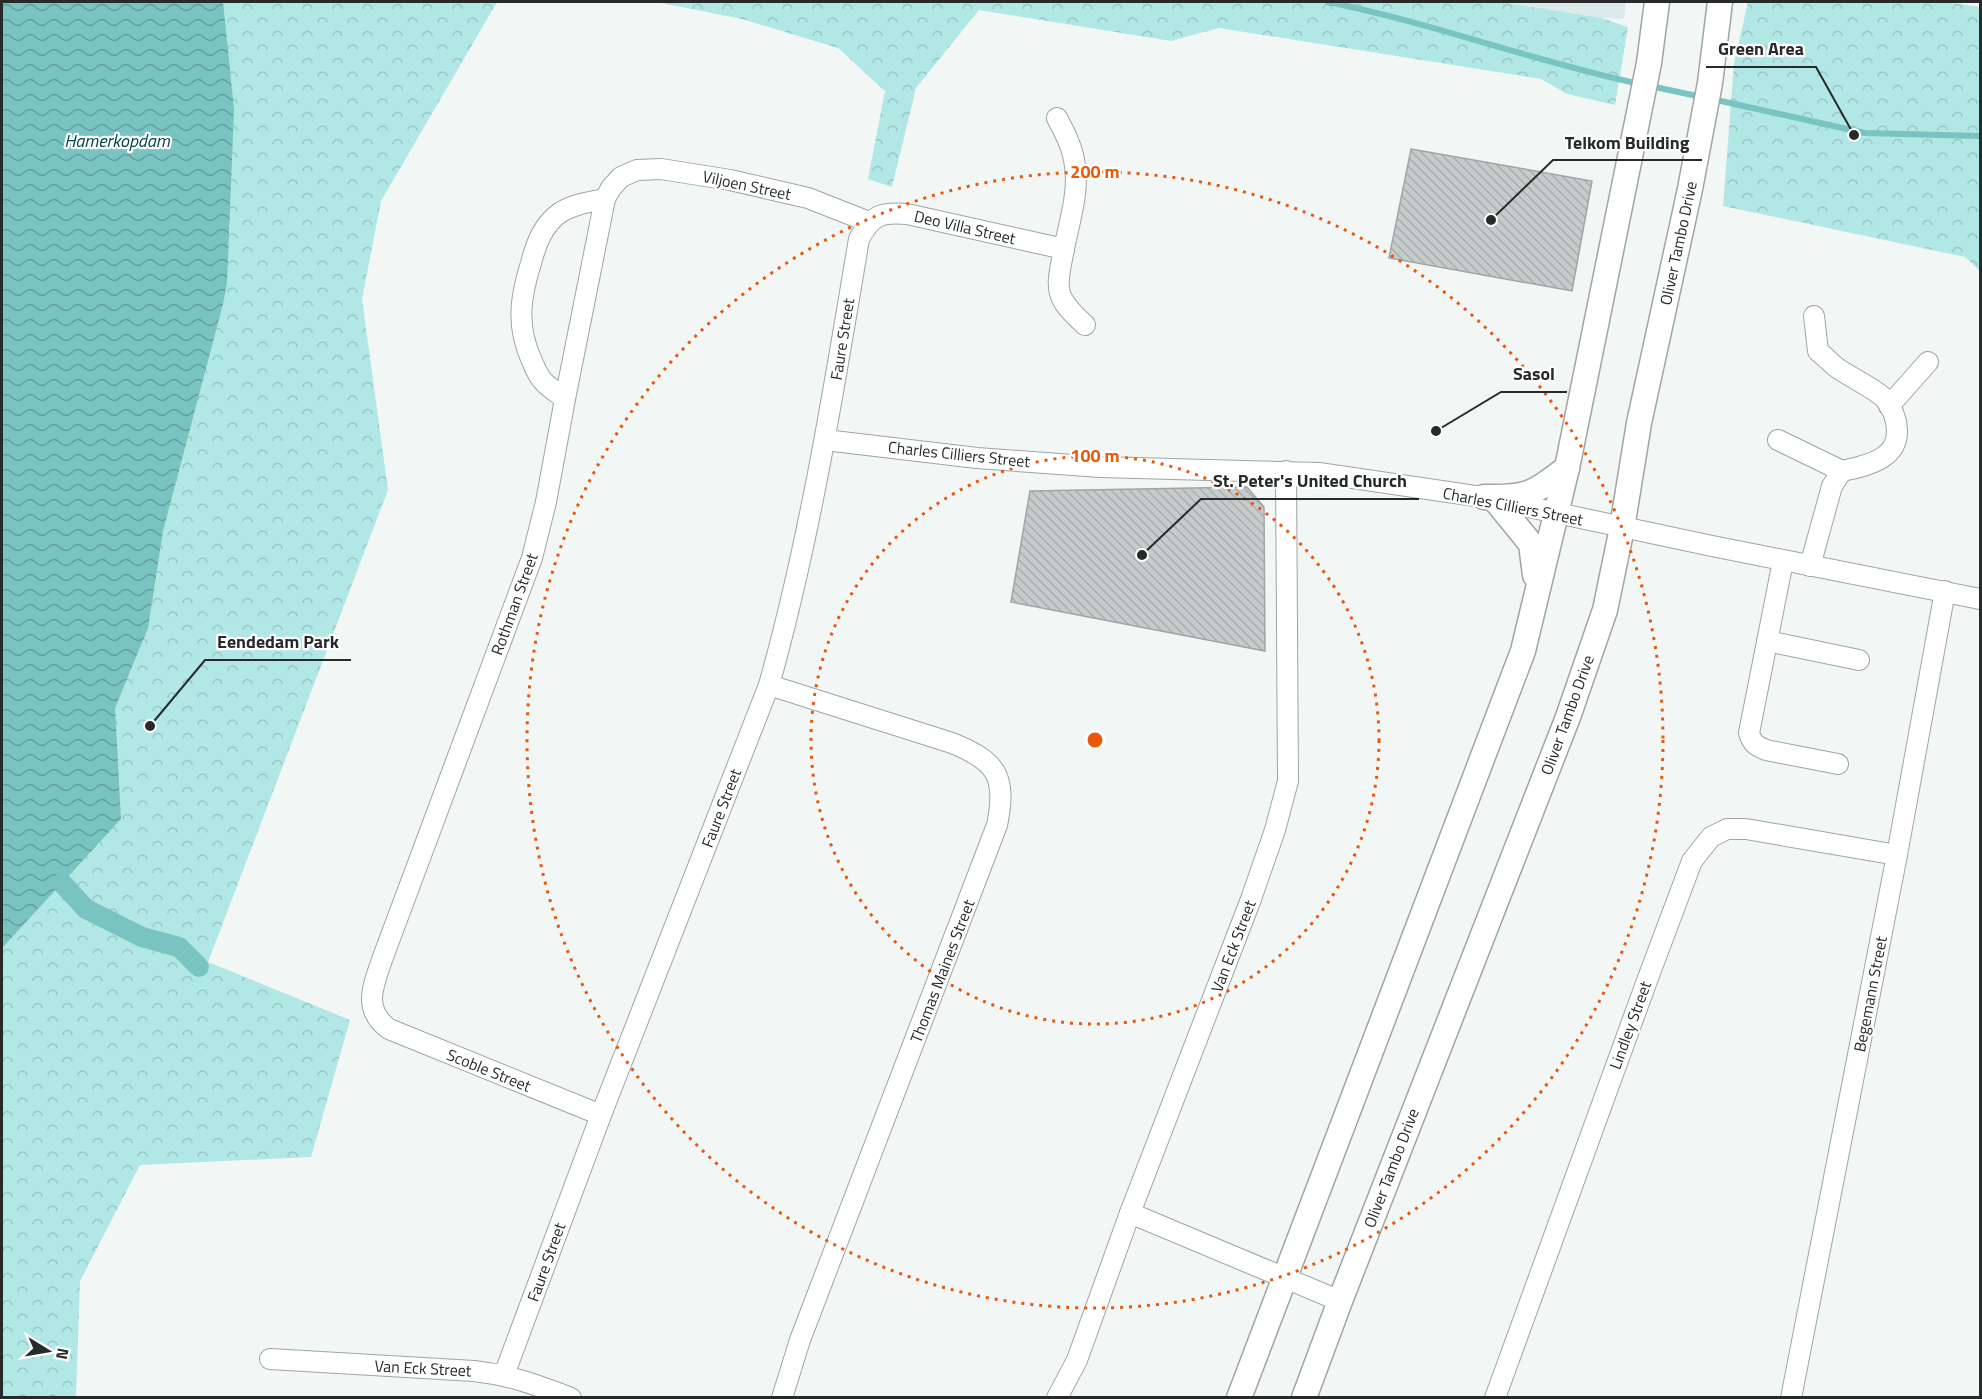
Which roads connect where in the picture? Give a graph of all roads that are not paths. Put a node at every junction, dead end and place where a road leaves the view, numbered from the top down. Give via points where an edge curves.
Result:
1 (1657, 2) edge
2 (1720, 2) edge
3 (1058, 118) dead end
4 (621, 177) joint
5 (605, 200) junction
6 (868, 222) junction
7 (1064, 249) junction
8 (1814, 316) dead end
9 (1085, 325) dead end
10 (1928, 362) dead end
11 (565, 399) junction
12 (1889, 406) junction
13 (825, 440) junction
14 (1778, 440) dead end
15 (1567, 468) junction
16 (1286, 471) junction
17 (1842, 471) junction
18 (1489, 499) junction
19 (1554, 514) junction
20 (1622, 528) junction
21 (1783, 561) junction
22 (1810, 566) junction
23 (1945, 591) junction
24 (1980, 599) edge
25 (1534, 607) junction
26 (1767, 640) junction
27 (1859, 660) dead end
28 (769, 685) junction
29 (1838, 764) dead end
30 (1897, 855) junction
31 (379, 1021) joint
32 (601, 1115) junction
33 (1130, 1213) junction
34 (1284, 1278) junction
35 (1340, 1300) junction
36 (270, 1359) dead end
37 (504, 1375) junction
38 (571, 1398) edge
39 (782, 1398) edge
40 (1057, 1398) edge
41 (1239, 1398) edge
42 (1304, 1398) edge
43 (1495, 1398) edge
44 (1791, 1398) edge

1 - 15 street via 1649,63
2 - 20 street, Oliver Tambo Drive via 1704,116 1639,423
3 - 7 street via 1070,145 1076,183
4 - 5 street, Rothman Street
4 - 6 street, Viljoen Street via 637,170 662,169 730,180 808,198
5 - 11 street, Rothman Street
5 - 11 street via 573,206 547,225 536,245 524,286 520,313 528,353 542,380
6 - 7 street, Deo Villa Street via 883,214 907,214
6 - 13 street, Faure Street via 859,238
7 - 9 street via 1059,294 1068,310
8 - 12 street via 1818,351 1886,399
10 - 12 street
11 - 31 street, Rothman Street via 532,558 374,982 373,1010
12 - 17 street via 1897,427 1896,442 1887,455 1868,465
13 - 16 street, Charles Cilliers Street via 977,458 1100,467
13 - 28 street, Faure Street
14 - 17 street
15 - 18 street via 1530,494
15 - 19 street
16 - 18 street, Charles Cilliers Street
16 - 33 street, Van Eck Street via 1288,782 1251,899
17 - 22 street via 1832,486
18 - 19 street, Charles Cilliers Street
18 - 25 street via 1531,544 1535,561
19 - 20 street, Charles Cilliers Street
19 - 25 street
20 - 21 street, Charles Cilliers Street
20 - 35 street, Oliver Tambo Drive via 1605,610 1568,717
21 - 22 street, Charles Cilliers Street
21 - 26 street
22 - 23 street, Charles Cilliers Street
23 - 24 street, Charles Cilliers Street
23 - 30 street, Begemann Street
25 - 34 street via 1523,651
26 - 27 street
26 - 29 street via 1749,726 1752,741 1766,750
28 - 32 street, Faure Street
28 - 39 street, Thomas Maines Street via 973,752 987,762 1001,789 997,825 800,1340
30 - 43 street, Lindley Street via 1727,829 1711,837 1692,861
30 - 44 street, Begemann Street
31 - 32 street, Scoble Street via 389,1029
32 - 37 street, Faure Street
33 - 34 street
33 - 40 street, Van Eck Street via 1077,1360
34 - 35 street
34 - 41 street
35 - 42 street, Oliver Tambo Drive
36 - 37 street, Van Eck Street
37 - 38 street, Van Eck Street

